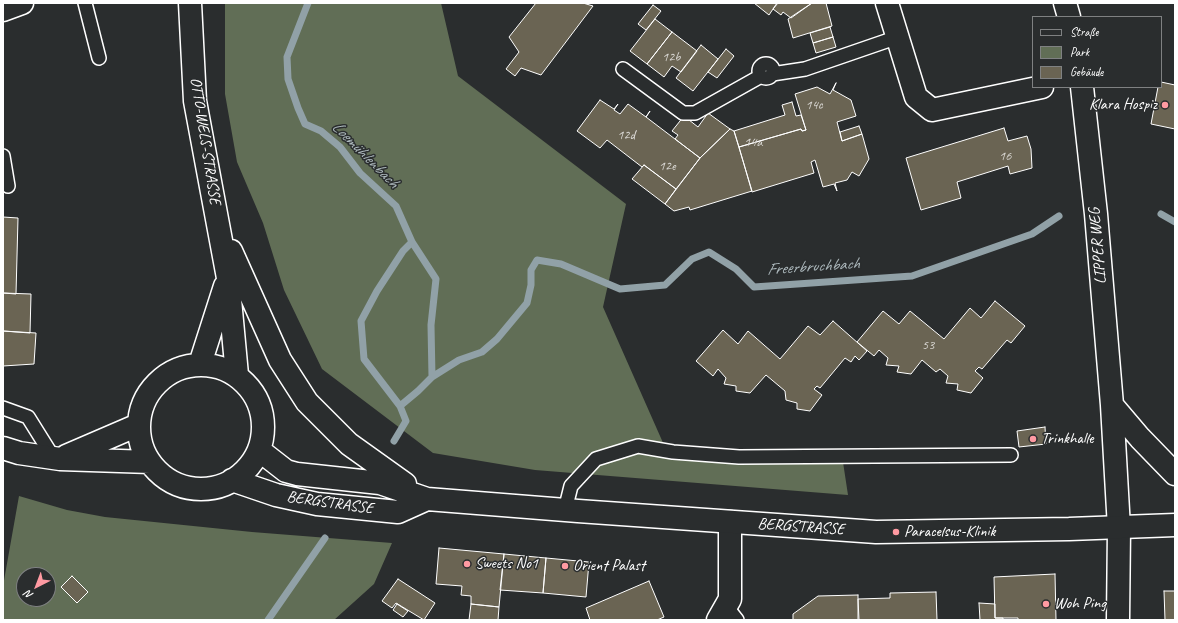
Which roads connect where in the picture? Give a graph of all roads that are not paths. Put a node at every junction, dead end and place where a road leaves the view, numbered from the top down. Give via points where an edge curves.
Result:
1 (22, 3) edge
2 (85, 3) edge
3 (190, 3) edge
4 (888, 3) edge
5 (1065, 3) edge
6 (3, 10) edge
7 (1069, 16) edge
8 (898, 37) junction
9 (99, 58) dead end
10 (623, 69) dead end
11 (1037, 88) edge
12 (1082, 88) edge
13 (3, 156) edge
14 (8, 186) dead end
15 (217, 219) junction
16 (228, 278) junction
17 (200, 364) junction
18 (236, 375) junction
19 (1112, 405) junction
20 (3, 408) edge
21 (138, 425) junction
22 (3, 448) edge
23 (259, 450) junction
24 (1011, 455) dead end
25 (56, 458) junction
26 (150, 462) junction
27 (1175, 474) edge
28 (232, 480) junction
29 (427, 499) junction
30 (564, 510) junction
31 (730, 522) junction
32 (1175, 525) edge
33 (1119, 528) junction
34 (727, 615) edge
35 (1118, 620) edge

1 - 6 main road
2 - 9 lane
3 - 15 main road, OTTO-WELS-STRASSE via 195,101
4 - 8 main road
5 - 7 main road
8 - 10 lane via 805,69 766,75 695,113 683,113
8 - 11 main road via 916,97 932,110
12 - 19 main road, LIPPER WEG via 1096,214
13 - 14 lane
15 - 16 main road, OTTO-WELS-STRASSE
15 - 29 main road via 280,360 307,402 349,444
16 - 17 main road, OTTO-WELS-STRASSE
16 - 18 main road, OTTO-WELS-STRASSE
17 - 18 main road via 213,365
17 - 21 main road via 176,369 157,382 143,402
18 - 23 main road via 251,390 261,408 263,430
19 - 27 main road
19 - 33 main road, LIPPER WEG
20 - 25 lane via 28,417
21 - 25 main road
21 - 26 main road via 141,444
22 - 25 main road via 20,454
23 - 28 main road via 248,468
23 - 29 main road, BERGSTRASSE via 286,471 296,474 380,483
24 - 30 lane via 739,457 673,452 638,446 596,459 571,486
25 - 26 main road
26 - 28 main road via 162,476 178,485 197,489 215,487
28 - 29 main road, BERGSTRASSE via 276,495 325,505 398,512
29 - 30 main road, BERGSTRASSE
30 - 31 main road, BERGSTRASSE
31 - 33 main road, BERGSTRASSE via 890,532
31 - 34 main road via 730,598
32 - 33 main road, BERGSTRASSE
33 - 35 main road, LIPPER WEG

